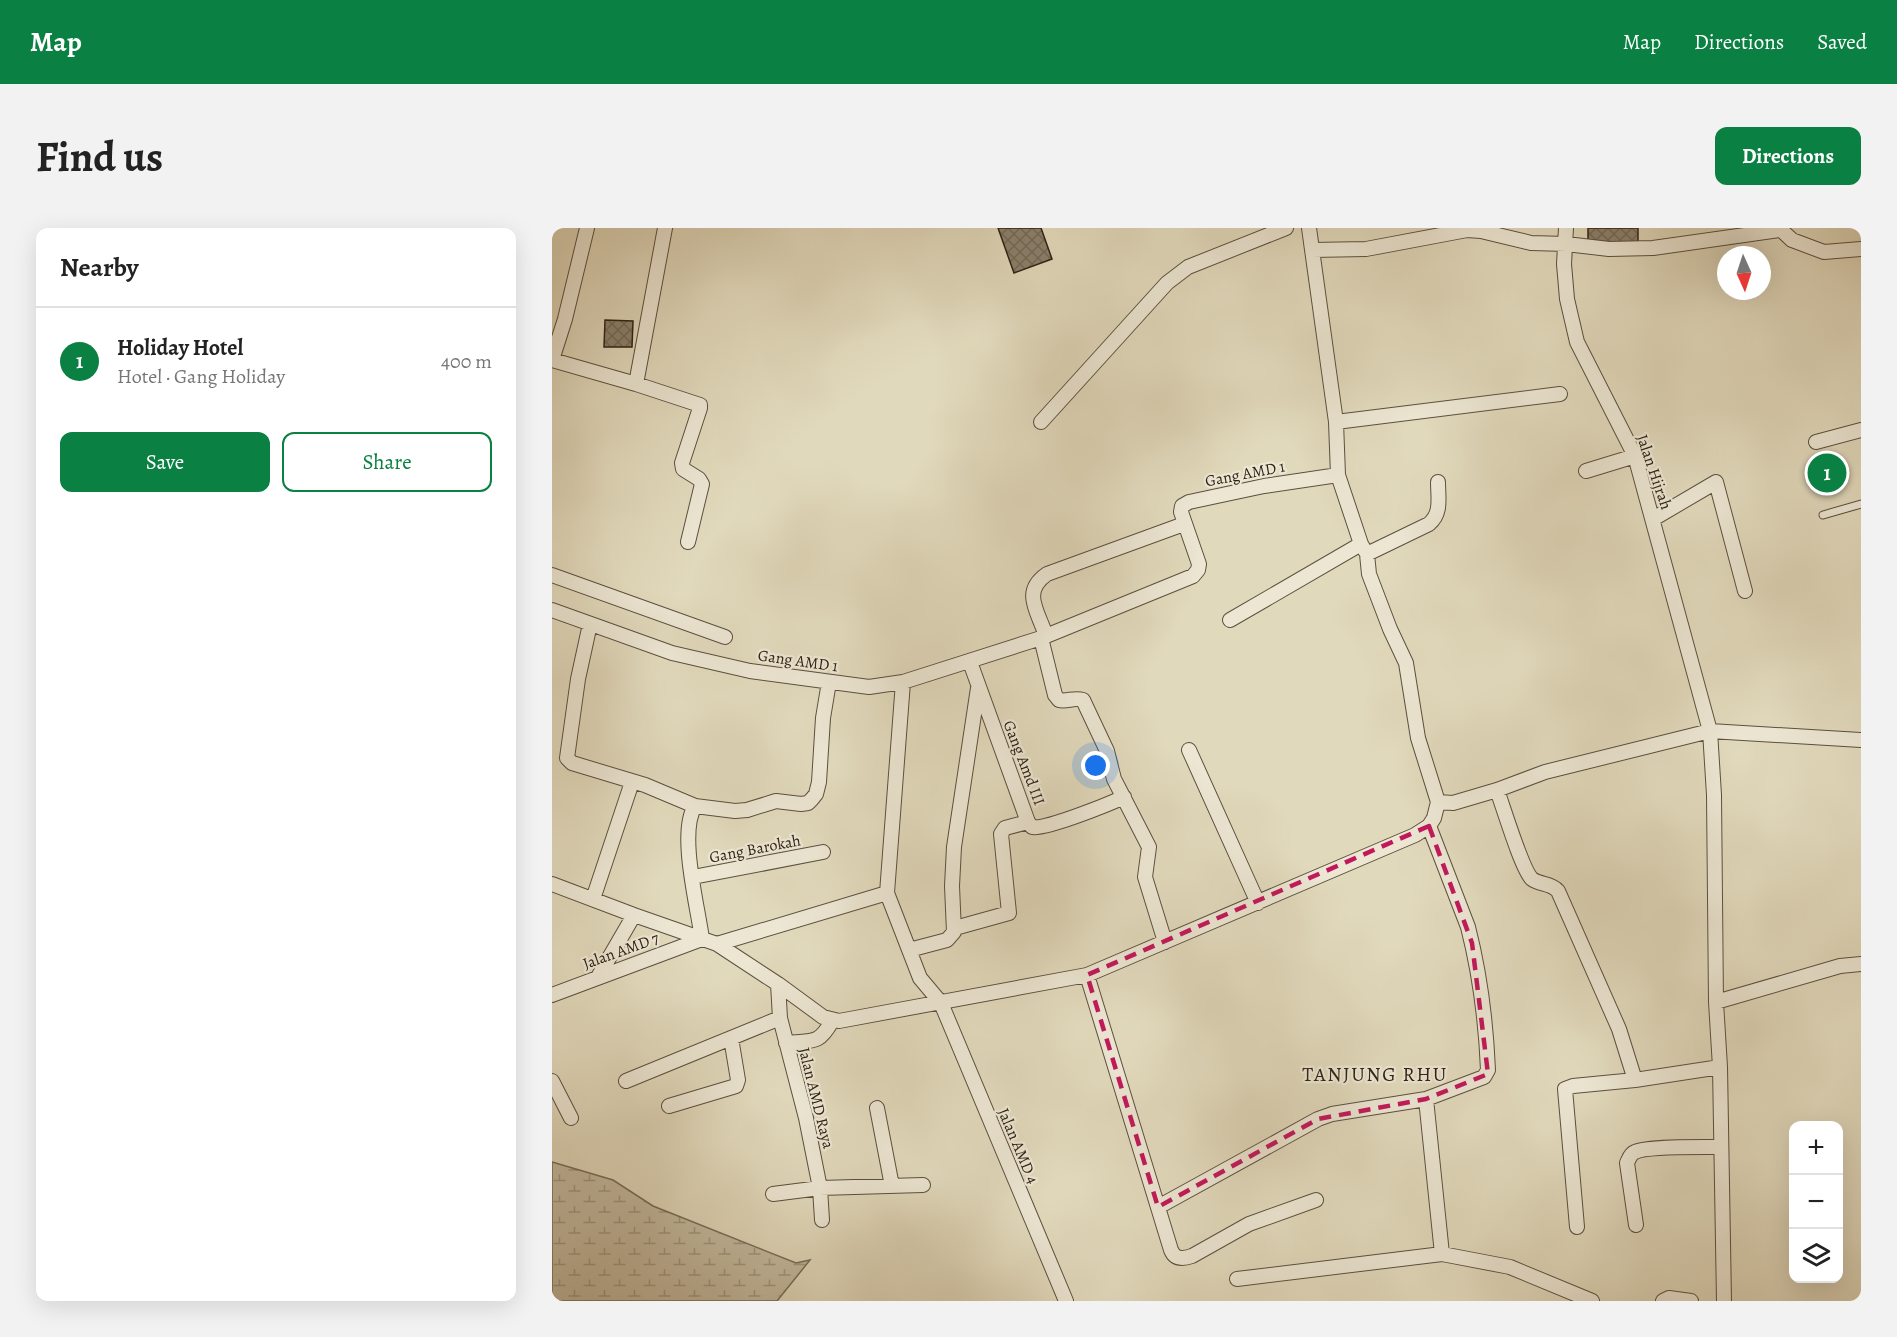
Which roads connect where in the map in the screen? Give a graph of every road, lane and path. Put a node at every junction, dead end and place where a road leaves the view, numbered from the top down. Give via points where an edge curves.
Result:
1 (587, 228) edge
2 (665, 228) edge
3 (1286, 228) edge
4 (1309, 228) edge
5 (1566, 228) edge
6 (1780, 229) edge
7 (1438, 231) edge
8 (1566, 244) junction
9 (1861, 249) edge
10 (1312, 250) junction
11 (636, 384) junction
12 (1560, 394) dead end
13 (1041, 422) dead end
14 (1336, 422) junction
15 (1861, 430) edge
16 (1816, 442) dead end
17 (1635, 456) junction
18 (1586, 471) dead end
19 (1338, 476) junction
20 (1438, 482) dead end
21 (1861, 504) edge
22 (1823, 514) dead end
23 (1653, 519) junction
24 (1184, 524) junction
25 (688, 542) dead end
26 (1364, 549) junction
27 (552, 575) edge
28 (1745, 591) dead end
29 (552, 610) edge
30 (1230, 620) dead end
31 (590, 624) junction
32 (725, 637) dead end
33 (1044, 637) junction
34 (970, 662) junction
35 (829, 682) junction
36 (903, 682) junction
37 (978, 688) junction
38 (1710, 731) junction
39 (1861, 740) edge
40 (1190, 750) dead end
41 (632, 782) junction
42 (1497, 790) junction
43 (1124, 797) junction
44 (1438, 802) junction
45 (695, 806) junction
46 (1028, 822) junction
47 (1429, 826) junction
48 (823, 852) dead end
49 (693, 877) junction
50 (552, 884) edge
51 (887, 893) junction
52 (593, 899) junction
53 (1258, 903) junction
54 (634, 915) junction
55 (955, 928) junction
56 (702, 939) junction
57 (1165, 942) junction
58 (717, 944) junction
59 (909, 950) junction
60 (1861, 964) edge
61 (1087, 975) junction
62 (598, 977) junction
63 (778, 984) junction
64 (552, 995) edge
65 (1716, 1002) junction
66 (941, 1004) junction
67 (780, 1018) junction
68 (832, 1021) junction
69 (731, 1038) junction
70 (786, 1043) junction
71 (1720, 1067) junction
72 (1635, 1080) junction
73 (552, 1081) edge
74 (626, 1081) dead end
75 (1426, 1099) junction
76 (669, 1106) dead end
77 (877, 1108) dead end
78 (571, 1118) dead end
79 (1720, 1147) junction
80 (923, 1185) dead end
81 (892, 1186) junction
82 (820, 1188) junction
83 (773, 1194) dead end
84 (1316, 1200) dead end
85 (1158, 1207) junction
86 (822, 1220) dead end
87 (1636, 1225) dead end
88 (1577, 1227) dead end
89 (1442, 1254) junction
90 (1237, 1279) dead end
91 (1573, 1297) edge
92 (1066, 1301) edge
93 (1592, 1301) edge
94 (1663, 1301) edge
95 (1691, 1301) edge
96 (1724, 1301) edge

1 - 11 street via 552,360
2 - 11 street
3 - 13 street via 1188,267 1167,283
4 - 10 street
5 - 8 street, Jalan Hijrah
6 - 8 street via 1653,248 1609,249
6 - 9 street via 1792,240 1824,252
7 - 8 street via 1481,231 1531,243
7 - 10 street via 1366,249
8 - 17 street, Jalan Hijrah via 1567,299 1577,342
10 - 14 street
11 - 25 street via 700,405 682,463 702,484
12 - 14 street
14 - 19 street
15 - 16 street
17 - 18 street
17 - 23 street, Jalan Hijrah
19 - 24 street, Gang AMD 1 via 1189,502 1182,506
19 - 26 street
20 - 26 street via 1436,518
21 - 22 lane
23 - 28 street via 1716,482
23 - 38 street, Jalan Hijrah
24 - 33 street via 1037,581 1032,595
24 - 33 street, Gang AMD 1 via 1199,564 1193,576
26 - 30 street
26 - 44 street via 1369,574 1406,663 1418,738
27 - 32 street
29 - 31 street, Gang AMD 1
31 - 35 street, Gang AMD 1 via 672,653 750,671
31 - 41 street via 567,758
33 - 34 street, Gang AMD 1
33 - 43 street via 1055,695 1059,700 1083,700
34 - 36 street, Gang AMD 1
34 - 37 street, Gang Amd III
35 - 36 street, Gang AMD 1 via 869,687
35 - 45 street via 819,782 812,800 801,804 776,801 741,810
36 - 51 street
37 - 46 street, Gang Amd III
37 - 55 street via 954,847
38 - 39 street
38 - 42 street via 1545,772
38 - 65 street, Jalan Hijrah
40 - 53 street
41 - 45 street
41 - 52 street
42 - 44 street via 1453,803
42 - 72 street via 1530,877 1558,891 1619,1029
43 - 46 street via 1038,828
43 - 57 street via 1149,847 1145,877
44 - 47 street
45 - 49 street, Gang Barokah via 688,835
46 - 55 street, Gang Amd III via 1005,828 1001,834 1009,913
47 - 53 street
47 - 75 street via 1472,943 1488,1070 1484,1077
48 - 49 street, Gang Barokah
49 - 56 street, Gang Barokah
50 - 52 street
51 - 58 street
51 - 59 street
52 - 54 street
53 - 57 street
54 - 56 street
54 - 62 street
55 - 59 street via 947,940
56 - 58 street
56 - 62 street, Jalan AMD 7
57 - 61 street
58 - 63 street
59 - 66 street via 924,985
60 - 65 street via 1840,966
61 - 66 street
61 - 85 street
62 - 64 street, Jalan AMD 7
63 - 67 street, Jalan AMD Raya
63 - 68 street
65 - 71 street, Jalan Hijrah
66 - 68 street
66 - 92 street, Jalan AMD 4
67 - 69 street
67 - 70 street, Jalan AMD Raya
68 - 70 street via 821,1038
69 - 74 street
69 - 76 street via 736,1086
70 - 82 street, Jalan AMD Raya
71 - 72 street
71 - 79 street, Jalan Hijrah
72 - 88 street via 1565,1089
73 - 78 street
75 - 85 street via 1318,1119
75 - 89 street
77 - 81 street
79 - 87 street via 1636,1151 1629,1156
79 - 96 street, Jalan Hijrah
80 - 81 street
81 - 82 street
82 - 83 street
82 - 86 street, Jalan AMD Raya
84 - 85 street via 1249,1224 1181,1259 1171,1250
89 - 90 street
89 - 91 street via 1510,1266
91 - 93 street
94 - 95 street

